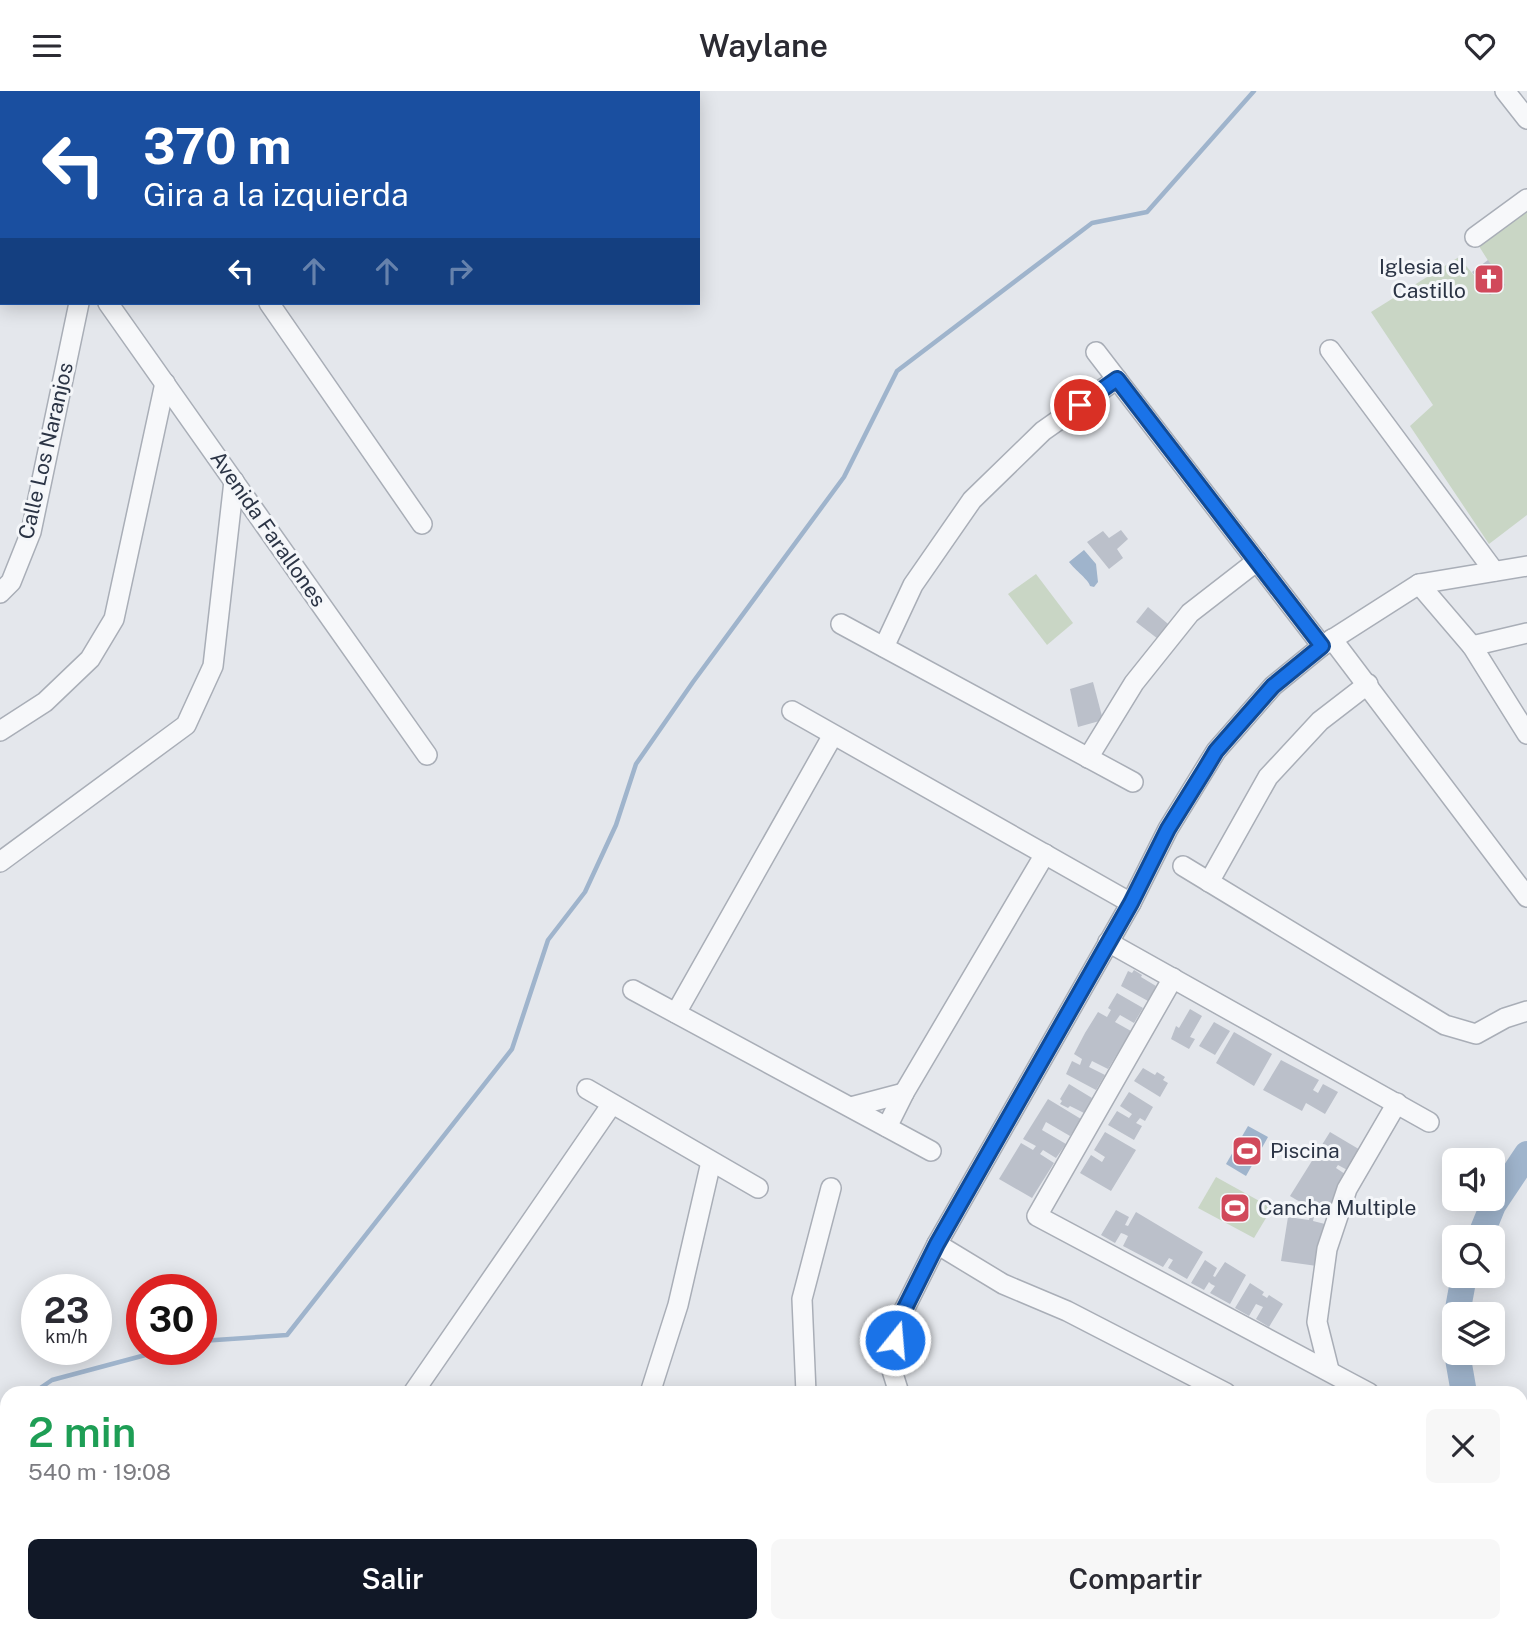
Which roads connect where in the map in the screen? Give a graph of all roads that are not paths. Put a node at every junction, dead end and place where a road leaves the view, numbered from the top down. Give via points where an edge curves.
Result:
1 (1505, 91) edge
2 (1527, 119) edge
3 (1527, 199) edge
4 (1475, 237) dead end
5 (79, 305) edge
6 (109, 305) edge
7 (270, 305) edge
8 (1330, 350) dead end
9 (1096, 352) dead end
10 (1117, 379) junction
11 (165, 383) junction
12 (234, 481) junction
13 (422, 524) dead end
14 (1257, 561) junction
15 (1527, 566) edge
16 (1494, 571) junction
17 (1419, 585) junction
18 (0, 593) edge
19 (841, 624) dead end
20 (1527, 633) edge
21 (1327, 643) junction
22 (1472, 646) junction
23 (884, 647) junction
24 (1368, 684) junction
25 (792, 711) dead end
26 (0, 731) edge
27 (833, 734) junction
28 (1527, 734) edge
29 (428, 755) dead end
30 (1088, 758) junction
31 (1133, 782) dead end
32 (1045, 855) junction
33 (0, 862) edge
34 (1183, 866) dead end
35 (1209, 882) junction
36 (1527, 897) edge
37 (1131, 903) junction
38 (1108, 942) junction
39 (1173, 978) junction
40 (633, 990) dead end
41 (1527, 1011) edge
42 (676, 1013) junction
43 (587, 1089) dead end
44 (904, 1093) junction
45 (1397, 1103) junction
46 (612, 1104) junction
47 (851, 1107) junction
48 (1429, 1122) dead end
49 (887, 1127) junction
50 (931, 1151) dead end
51 (711, 1162) junction
52 (758, 1188) dead end
53 (831, 1188) dead end
54 (937, 1244) junction
55 (1329, 1370) junction
56 (418, 1386) edge
57 (652, 1386) edge
58 (806, 1386) edge
59 (897, 1386) edge
60 (1212, 1386) edge
61 (1357, 1386) edge

1 - 2 street
3 - 4 street
5 - 18 street, Calle Los Naranjos via 31,531 11,582
6 - 11 street, Avenida Farallones
7 - 13 street
8 - 16 street
9 - 10 street
10 - 14 street
10 - 23 street via 1043,431 972,500 914,585
11 - 12 street, Avenida Farallones
11 - 26 street via 114,619 90,659 45,702
12 - 29 street, Avenida Farallones
12 - 33 street via 213,666 186,725
14 - 21 street
14 - 30 street via 1190,613 1134,683
15 - 16 street
16 - 17 street
17 - 21 street
17 - 22 street
19 - 23 street
20 - 22 street
21 - 24 street
21 - 37 street via 1273,686 1216,751 1168,829
22 - 28 street
23 - 30 street
24 - 35 street via 1320,721 1268,777
24 - 36 street
25 - 27 street
27 - 32 street
27 - 42 street
30 - 31 street
32 - 37 street
32 - 44 street
34 - 35 street
35 - 41 street via 1445,1025 1476,1034
37 - 38 street
38 - 39 street
38 - 54 street
39 - 45 street
39 - 55 street via 1037,1216
40 - 42 street
42 - 47 street
43 - 46 street
44 - 47 street
44 - 49 street
45 - 48 street
45 - 55 street via 1347,1189 1327,1249 1317,1322
46 - 51 street
46 - 56 street
47 - 49 street
49 - 50 street
51 - 52 street
51 - 57 street via 678,1305
53 - 58 street via 802,1299
54 - 59 street via 901,1316 890,1364
54 - 60 street via 1003,1284 1067,1311
55 - 61 street

